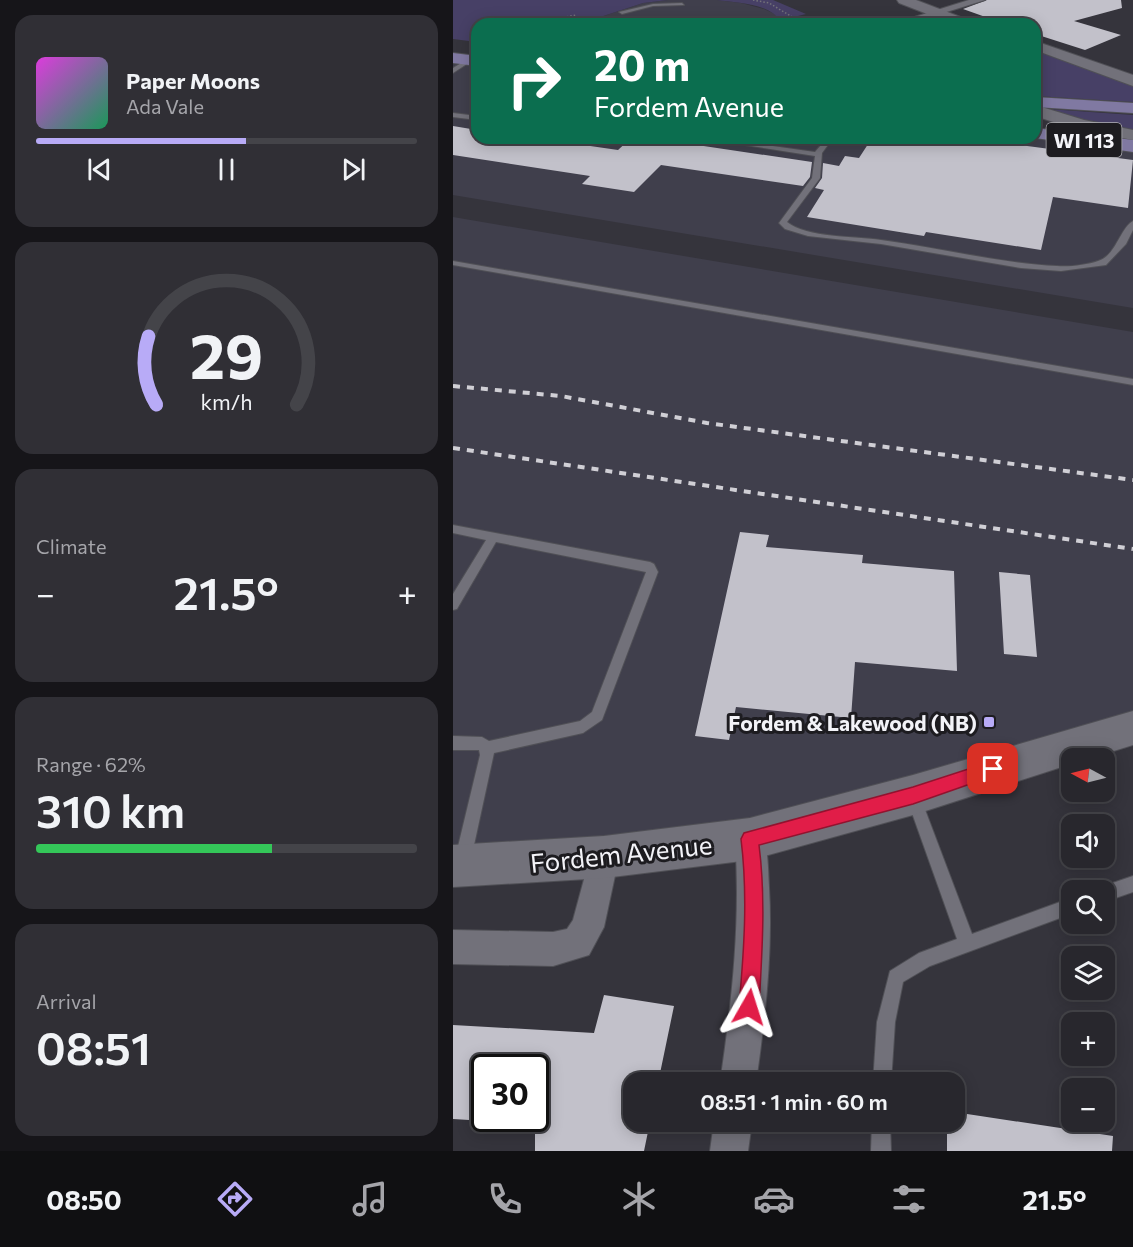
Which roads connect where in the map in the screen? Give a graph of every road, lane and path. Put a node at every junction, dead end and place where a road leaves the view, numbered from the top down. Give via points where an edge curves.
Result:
1 (753, 0) edge
2 (904, 0) edge
3 (980, 0) edge
4 (667, 4) junction
5 (682, 4) dead end
6 (622, 12) dead end
7 (943, 15) junction
8 (634, 16) dead end
9 (794, 18) edge
10 (928, 18) edge
11 (951, 18) edge
12 (453, 45) edge
13 (1041, 47) edge
14 (471, 54) edge
15 (471, 56) edge
16 (453, 58) edge
17 (471, 59) edge
18 (453, 71) edge
19 (1133, 81) edge
20 (1041, 102) edge
21 (1133, 108) edge
22 (1041, 112) edge
23 (453, 115) edge
24 (471, 117) edge
25 (1041, 134) edge
26 (1133, 135) edge
27 (744, 144) edge
28 (826, 144) edge
29 (1133, 146) edge
30 (819, 153) junction
31 (1133, 223) edge
32 (453, 264) edge
33 (1133, 382) edge
34 (453, 529) edge
35 (493, 537) junction
36 (453, 605) edge
37 (1133, 728) edge
38 (453, 743) edge
39 (486, 748) junction
40 (913, 795) junction
41 (750, 839) junction
42 (604, 857) junction
43 (457, 866) edge
44 (1133, 884) edge
45 (1115, 890) edge
46 (1061, 910) edge
47 (967, 944) junction
48 (453, 946) edge
49 (740, 1072) edge
50 (883, 1072) edge
51 (732, 1132) edge
52 (881, 1132) edge
53 (729, 1151) edge
54 (881, 1151) edge

1 - 9 path via 769,3
2 - 7 street
3 - 7 street
4 - 5 lane
4 - 6 lane
4 - 8 lane
7 - 10 street
7 - 11 street
12 - 14 main road
13 - 19 street
15 - 16 main road
17 - 18 lane
20 - 21 main road, WI 113
22 - 26 street
23 - 24 lane
25 - 29 main road, WI 113
27 - 30 lane
28 - 30 lane
30 - 31 lane via 816,178 783,223 808,234 1061,269 1103,263 1122,244
32 - 33 lane
34 - 35 lane
35 - 36 lane
35 - 39 lane via 650,567 652,572 592,722
37 - 40 street, Fordem Avenue
38 - 39 lane via 482,744
39 - 43 lane
40 - 41 street, Fordem Avenue
40 - 47 lane
41 - 42 street, Fordem Avenue
41 - 49 street via 755,927
42 - 43 street, Fordem Avenue
42 - 48 street via 588,927 577,943 553,949
44 - 45 lane
46 - 47 lane
47 - 50 lane via 925,959 896,976 886,1022
51 - 53 street
52 - 54 lane

